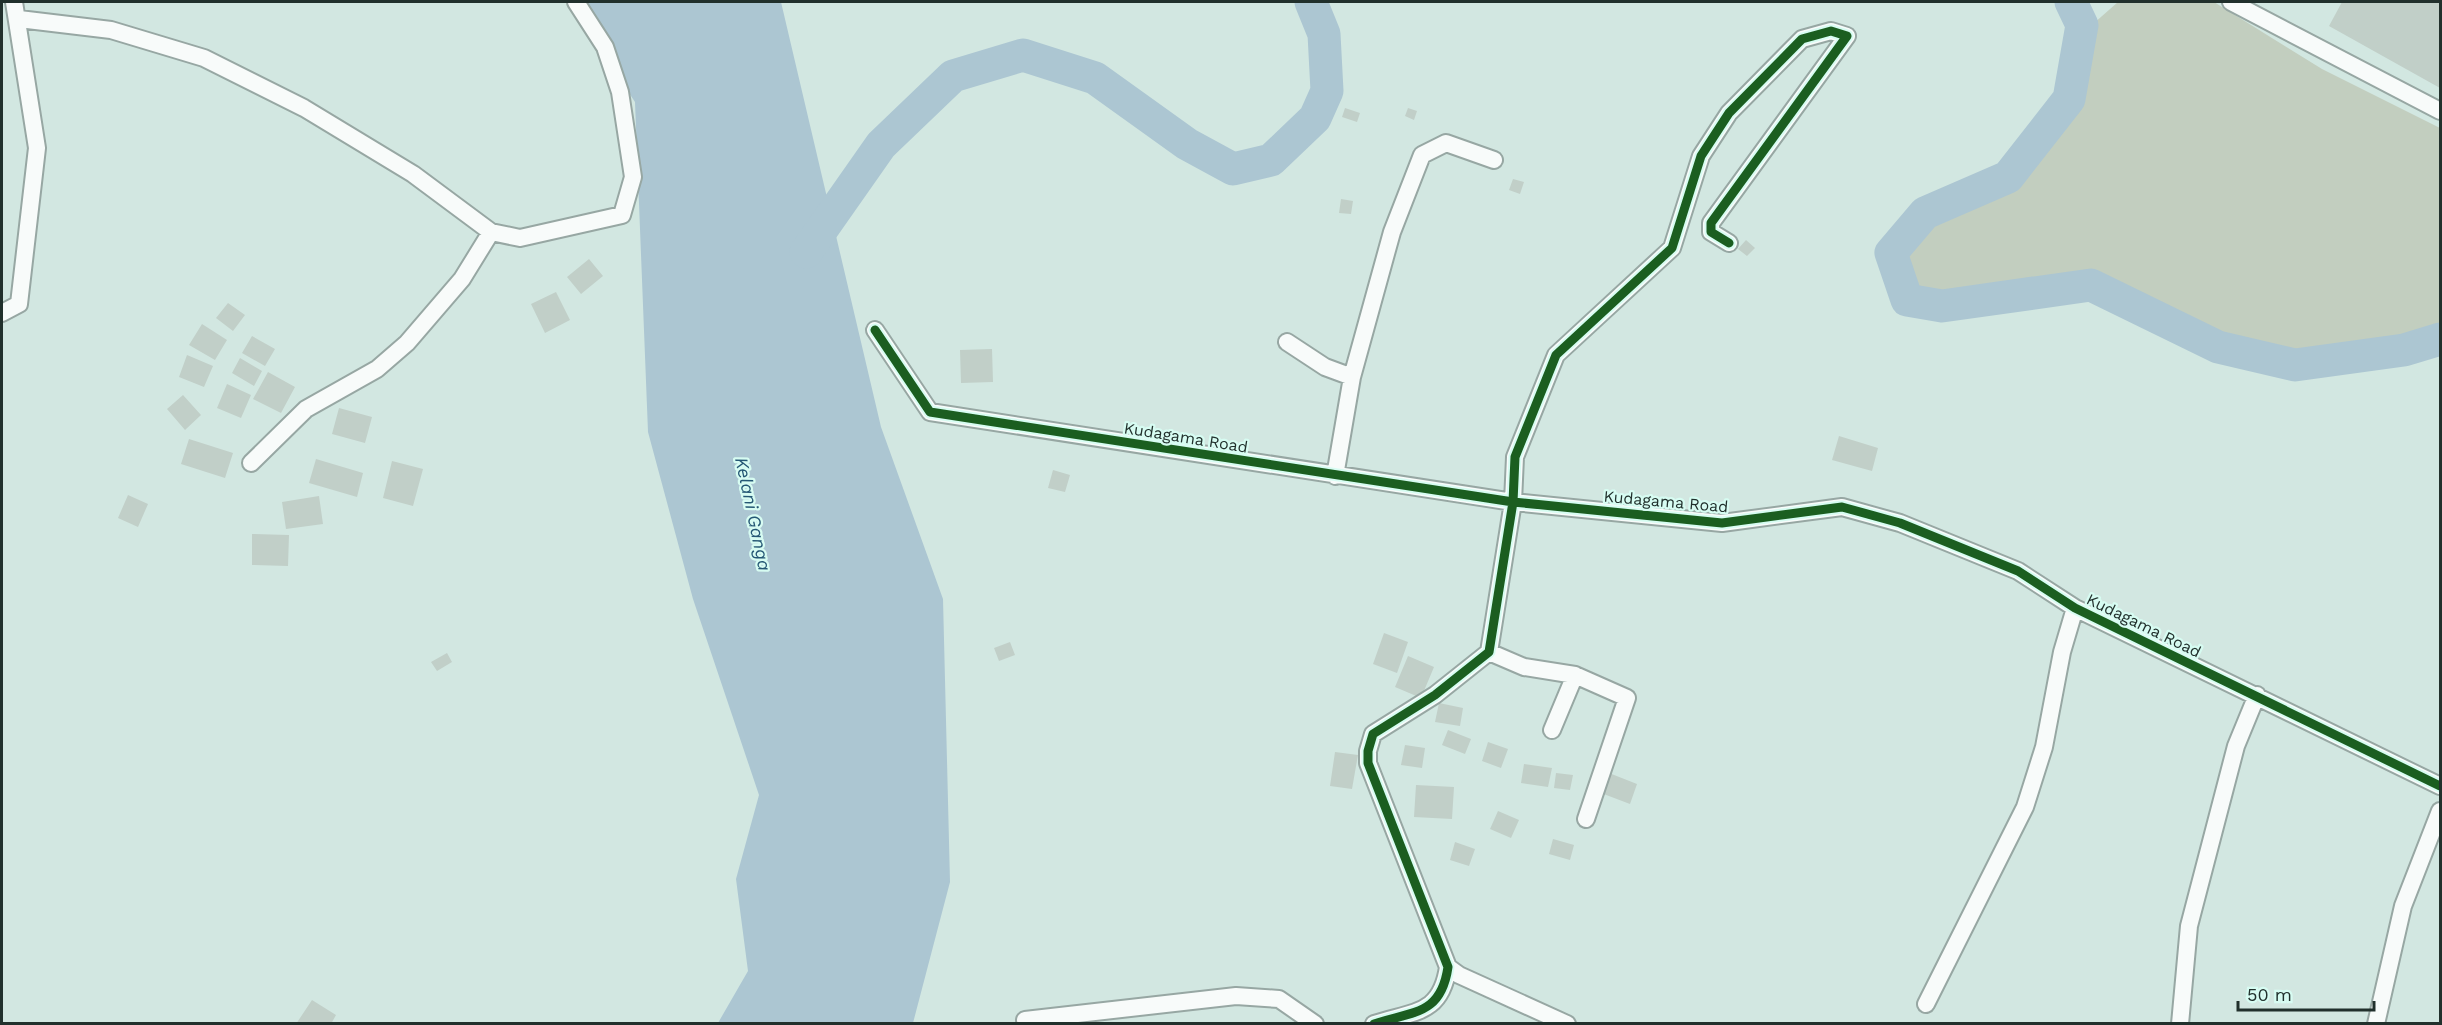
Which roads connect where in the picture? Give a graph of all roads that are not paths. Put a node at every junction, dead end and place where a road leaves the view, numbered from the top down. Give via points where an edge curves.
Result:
1 (14, 2) edge
2 (576, 2) edge
3 (2231, 2) edge
4 (19, 19) junction
5 (2440, 111) edge
6 (1494, 160) dead end
7 (491, 232) junction
8 (1729, 243) dead end
9 (2, 313) edge
10 (875, 330) dead end
11 (1287, 342) dead end
12 (1352, 377) junction
13 (251, 463) dead end
14 (1335, 476) junction
15 (1513, 502) junction
16 (2075, 608) junction
17 (1489, 652) junction
18 (1575, 675) junction
19 (2257, 696) junction
20 (1552, 730) dead end
21 (2440, 786) edge
22 (2440, 811) edge
23 (1586, 819) dead end
24 (1448, 967) junction
25 (1926, 1004) dead end
26 (1025, 1020) dead end
27 (1315, 1023) edge
28 (1374, 1023) edge
29 (1567, 1023) edge
30 (2180, 1023) edge
31 (2376, 1023) edge

1 - 4 street
2 - 7 street via 605,47 620,92 633,177 622,215 520,238
3 - 5 street
4 - 7 street via 111,30 204,57 304,108 413,174
4 - 9 street via 37,148 19,304
6 - 12 street via 1446,143 1422,155 1392,232
7 - 13 street via 462,279 407,344 377,369 306,409
8 - 15 street via 1711,232 1711,224 1847,36 1831,31 1802,39 1729,113 1701,156 1671,248 1556,356 1515,457
10 - 14 street, Kudagama Road via 930,412
11 - 12 street via 1324,367
12 - 14 street
14 - 15 street, Kudagama Road
15 - 16 street, Kudagama Road via 1722,523 1842,507 1900,523 2018,571
15 - 17 street
16 - 19 street, Kudagama Road
16 - 25 street via 2062,652 2044,747 2025,807
17 - 18 street via 1524,667
17 - 24 street via 1435,695 1373,734 1368,751 1368,764
18 - 20 street
18 - 23 street via 1627,698
19 - 21 street, Kudagama Road
19 - 30 street via 2236,746 2189,926
22 - 31 street via 2403,906
24 - 28 street via 1445,988 1431,1006
24 - 29 street
26 - 27 street via 1236,996 1279,999

